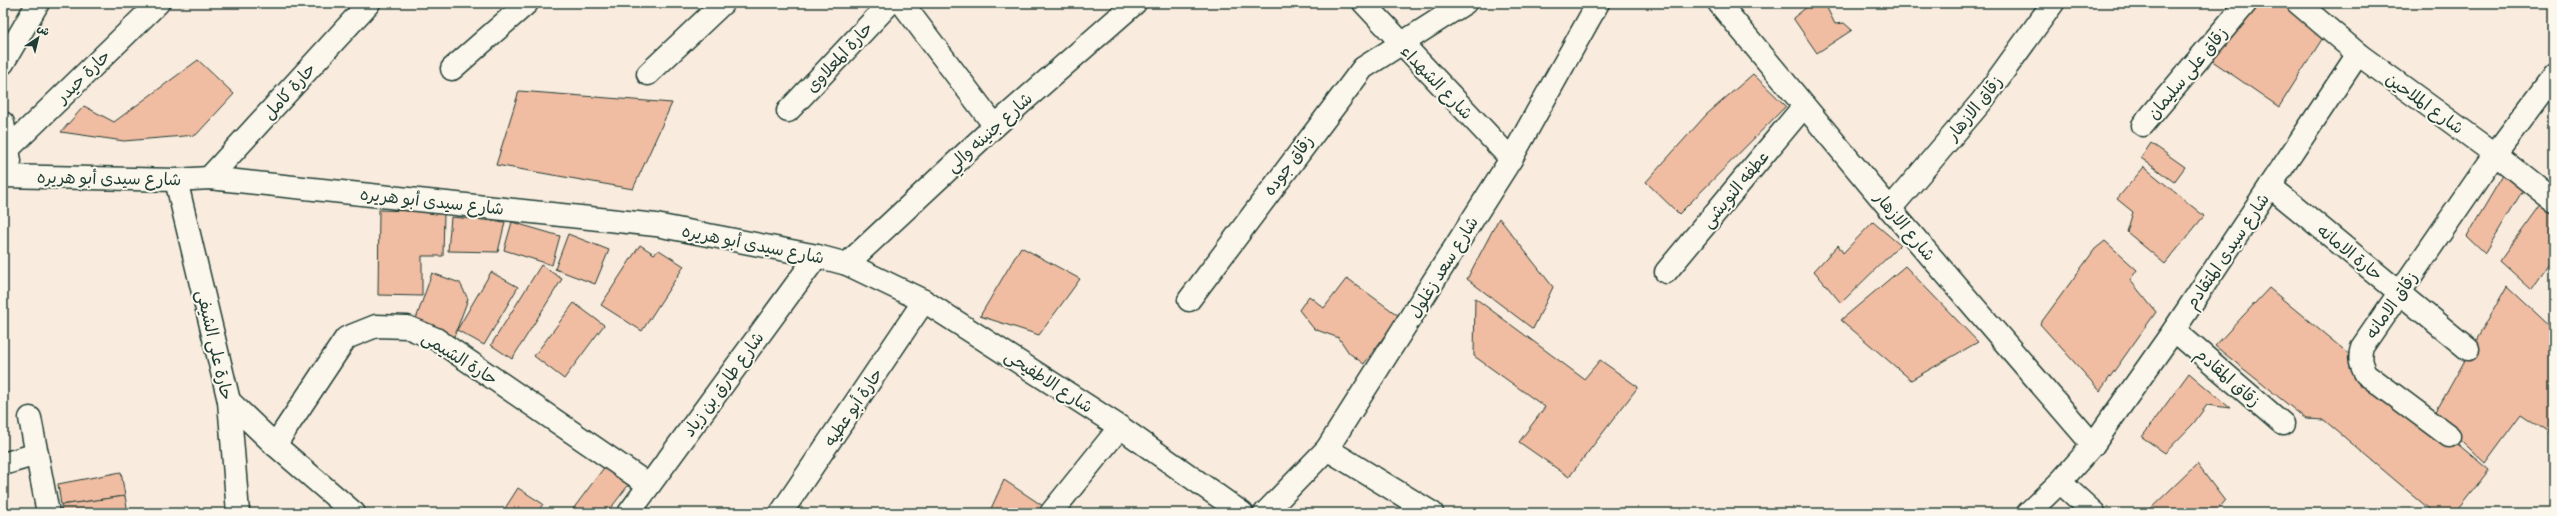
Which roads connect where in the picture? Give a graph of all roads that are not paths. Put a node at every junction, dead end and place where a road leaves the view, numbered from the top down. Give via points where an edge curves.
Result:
1 (38, 3) edge
2 (158, 3) edge
3 (369, 3) edge
4 (527, 3) edge
5 (723, 3) edge
6 (890, 3) edge
7 (1135, 3) edge
8 (1364, 3) edge
9 (1465, 3) edge
10 (1598, 3) edge
11 (2053, 3) edge
12 (2246, 3) edge
13 (2298, 3) edge
14 (1723, 4) edge
15 (911, 6) edge
16 (1402, 45) junction
17 (2358, 54) junction
18 (3, 63) edge
19 (452, 68) dead end
20 (648, 74) dead end
21 (2554, 75) edge
22 (1804, 106) junction
23 (788, 111) dead end
24 (3, 123) edge
25 (2143, 125) dead end
26 (995, 126) junction
27 (8, 149) junction
28 (2495, 154) junction
29 (1511, 159) junction
30 (8, 176) edge
31 (209, 178) junction
32 (176, 180) junction
33 (2270, 186) junction
34 (2554, 201) edge
35 (1890, 208) junction
36 (817, 256) junction
37 (847, 264) junction
38 (1666, 272) dead end
39 (2399, 292) junction
40 (1189, 300) dead end
41 (924, 301) junction
42 (2174, 330) junction
43 (2468, 349) dead end
44 (229, 401) junction
45 (30, 418) dead end
46 (2283, 424) dead end
47 (1120, 427) junction
48 (2449, 436) dead end
49 (274, 445) junction
50 (2093, 445) junction
51 (1328, 449) junction
52 (37, 454) junction
53 (3, 464) edge
54 (2060, 482) junction
55 (649, 486) junction
56 (48, 513) edge
57 (238, 513) edge
58 (354, 513) edge
59 (629, 513) edge
60 (781, 513) edge
61 (1051, 513) edge
62 (1242, 513) edge
63 (1265, 513) edge
64 (1432, 513) edge
65 (2028, 513) edge
66 (2094, 513) edge

1 - 18 street
2 - 27 street, حارة حيدر
3 - 31 street, حارة كامل
4 - 19 street
5 - 20 street
6 - 23 street, حارة المعلاوى
7 - 26 street, شارع جنينه والي
8 - 16 street, شارع الشهداء
9 - 16 street, زقاق جوده
10 - 29 street, شارع سعد زغلول
11 - 35 street, زقاق الازهار via 1982,101
12 - 25 street, زقاق على سليمان
13 - 17 street, شارع الملاحين
14 - 22 street, شارع الازهار
15 - 26 street
16 - 29 street, شارع الشهداء
16 - 40 street, زقاق جوده via 1363,68 1347,86
17 - 28 street, شارع الملاحين
17 - 33 street, شارع سيدى المتقادم
21 - 28 street, زقاق الامانه
22 - 35 street, شارع الازهار
22 - 38 street, عطفه النويشى
24 - 27 street, شارع سيدى أبو هريره
26 - 37 street, شارع جنينه والي
27 - 30 street, شارع سيدى أبو هريره
28 - 34 street, شارع الملاحين
28 - 39 street, زقاق الامانه
29 - 51 street, شارع سعد زغلول
30 - 32 street, شارع سيدى أبو هريره
31 - 32 street, شارع سيدى أبو هريره
31 - 36 street, شارع سيدى أبو هريره via 656,225
32 - 44 street, حارة على الشيفى
33 - 39 street, حارة الامانه
33 - 42 street, شارع سيدى المتقادم
35 - 50 street, شارع الازهار
36 - 37 street, شارع سيدى أبو هريره
36 - 55 street, شارع طارق بن زياد
37 - 41 street, شارع الاطفيحى
39 - 43 street, حارة الامانه
39 - 48 street, زقاق الامانه via 2362,347 2359,356 2361,366 2366,374
41 - 47 street, شارع الاطفيحى
41 - 60 street, حارة أبو عطيه
42 - 46 street, زقاق المقادم
42 - 50 street, شارع سيدى المتقادم
44 - 49 street
44 - 57 street, حارة على الشيفى
45 - 52 street
47 - 61 street
47 - 62 street, شارع الاطفيحى
49 - 55 street, حارة الشيمى via 346,338 376,326 407,327 436,339
49 - 58 street
50 - 54 street, شارع سيدى المتقادم
51 - 63 street, شارع سعد زغلول
51 - 64 street
52 - 53 street
52 - 56 street
54 - 65 street, شارع سيدى المتقادم
54 - 66 street
55 - 59 street, شارع طارق بن زياد

